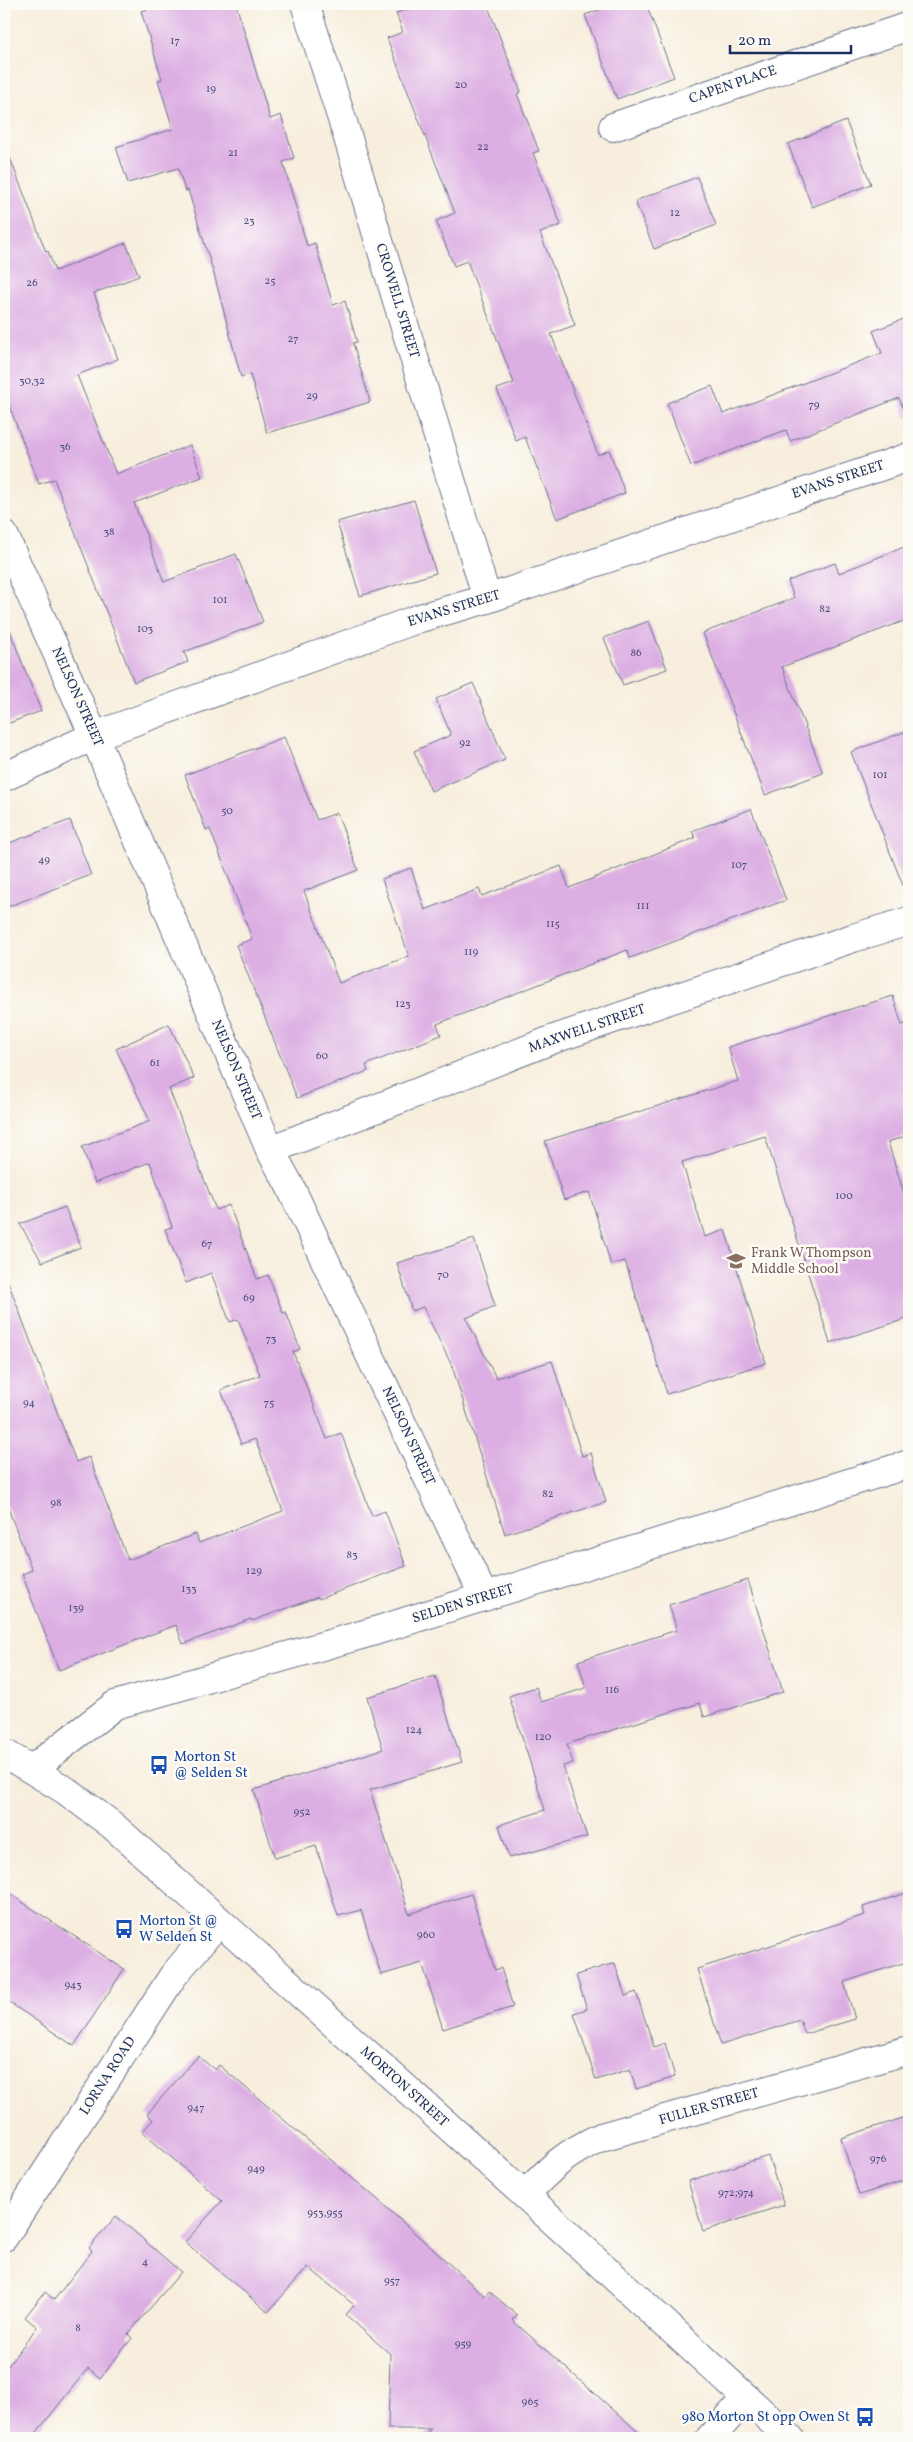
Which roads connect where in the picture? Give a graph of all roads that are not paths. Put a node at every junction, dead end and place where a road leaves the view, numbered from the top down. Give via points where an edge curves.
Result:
1 (305, 4) edge
2 (909, 26) edge
3 (614, 127) dead end
4 (909, 457) edge
5 (4, 535) edge
6 (488, 599) junction
7 (94, 736) junction
8 (4, 777) edge
9 (909, 921) edge
10 (270, 1150) junction
11 (909, 1464) edge
12 (484, 1597) junction
13 (4, 1753) edge
14 (32, 1769) junction
15 (219, 1920) junction
16 (909, 2050) edge
17 (525, 2195) junction
18 (4, 2237) edge
19 (746, 2398) junction
20 (710, 2438) edge
21 (790, 2438) edge

1 - 6 main road, CROWELL STREET
2 - 3 main road, CAPEN PLACE
4 - 6 main road, EVANS STREET
5 - 7 main road, NELSON STREET
6 - 7 main road, EVANS STREET via 420,618
7 - 8 main road, EVANS STREET
7 - 10 main road, NELSON STREET
9 - 10 main road, MAXWELL STREET via 554,1039
10 - 12 main road, NELSON STREET
11 - 12 main road, SELDEN STREET
12 - 14 main road, SELDEN STREET via 375,1632 114,1705
13 - 14 main road, MORTON STREET
14 - 15 main road, MORTON STREET via 98,1813
15 - 17 main road, MORTON STREET
15 - 18 main road, LORNA ROAD via 173,1976
16 - 17 main road, FULLER STREET via 600,2137 553,2165
17 - 19 main road, MORTON STREET
19 - 20 main road
19 - 21 main road, MORTON STREET

